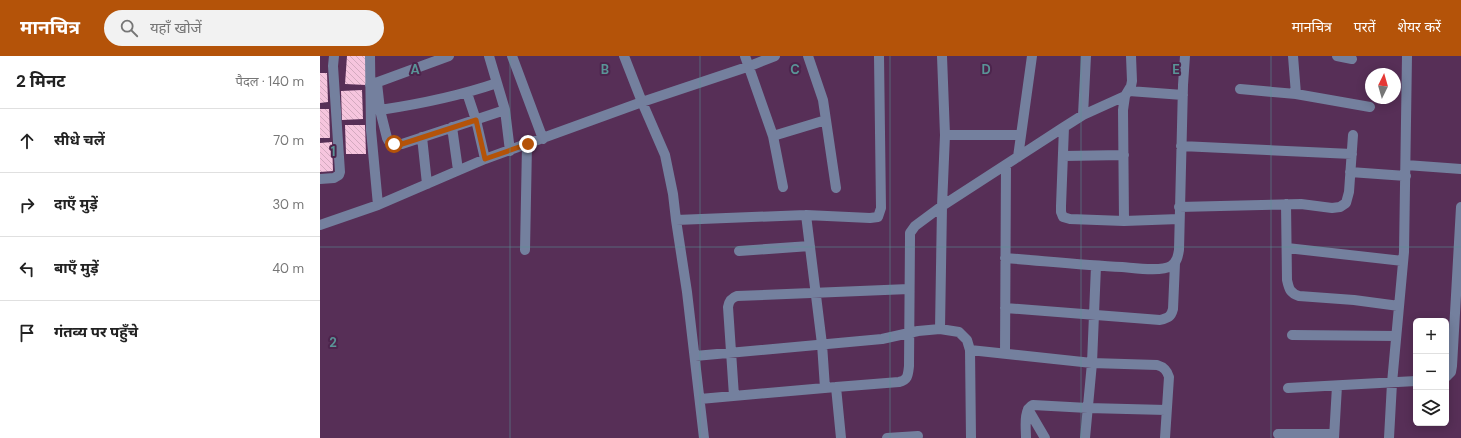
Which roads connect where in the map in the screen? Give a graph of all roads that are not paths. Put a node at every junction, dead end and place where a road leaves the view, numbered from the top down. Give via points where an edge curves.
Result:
1 (370, 56) edge
2 (489, 56) edge
3 (512, 56) edge
4 (624, 56) edge
5 (745, 56) edge
6 (775, 56) edge
7 (808, 56) edge
8 (879, 56) edge
9 (942, 56) edge
10 (1086, 56) edge
11 (1131, 56) edge
12 (1185, 56) edge
13 (1293, 56) edge
14 (1338, 56) edge
15 (1407, 56) edge
16 (442, 57) edge
17 (1034, 57) edge
18 (333, 59) edge
19 (1352, 59) dead end
20 (750, 66) junction
21 (497, 83) junction
22 (373, 84) junction
23 (1240, 89) dead end
24 (467, 93) junction
25 (1127, 94) junction
26 (1296, 94) junction
27 (1183, 95) junction
28 (642, 102) junction
29 (1370, 108) dead end
30 (380, 110) junction
31 (505, 110) junction
32 (1083, 115) junction
33 (476, 120) junction
34 (826, 120) junction
35 (1064, 127) junction
36 (452, 128) junction
37 (945, 135) junction
38 (1021, 135) junction
39 (1353, 135) dead end
40 (773, 136) junction
41 (422, 137) junction
42 (543, 139) junction
43 (528, 144) junction
44 (1181, 146) junction
45 (510, 151) junction
46 (1352, 154) junction
47 (1124, 155) junction
48 (1062, 156) junction
49 (1018, 157) junction
50 (485, 159) junction
51 (1406, 164) junction
52 (1006, 165) junction
53 (1461, 169) edge
54 (458, 170) junction
55 (1350, 172) junction
56 (1406, 176) junction
57 (320, 179) edge
58 (427, 184) junction
59 (783, 187) dead end
60 (836, 188) dead end
61 (1286, 204) junction
62 (378, 205) junction
63 (942, 206) junction
64 (1179, 207) junction
65 (1461, 207) edge
66 (806, 215) junction
67 (676, 220) junction
68 (1179, 220) junction
69 (1124, 221) junction
70 (320, 225) edge
71 (810, 246) junction
72 (1286, 248) junction
73 (525, 250) dead end
74 (739, 251) dead end
75 (1005, 258) junction
76 (1404, 261) junction
77 (1175, 263) junction
78 (1096, 266) junction
79 (909, 289) junction
80 (816, 292) junction
81 (1399, 306) junction
82 (1005, 308) junction
83 (1458, 313) edge
84 (1094, 315) junction
85 (940, 329) junction
86 (909, 334) junction
87 (1292, 335) dead end
88 (1396, 336) junction
89 (822, 344) junction
90 (970, 350) junction
91 (731, 352) junction
92 (1005, 354) junction
93 (695, 356) junction
94 (1092, 363) junction
95 (1449, 373) edge
96 (1413, 381) edge
97 (1392, 383) junction
98 (1337, 386) junction
99 (830, 387) junction
100 (1288, 388) dead end
101 (734, 396) junction
102 (700, 400) junction
103 (1088, 408) junction
104 (1028, 409) junction
105 (1166, 410) junction
106 (1278, 434) dead end
107 (918, 436) dead end
108 (1334, 436) edge
109 (704, 438) edge
110 (841, 438) edge
111 (888, 438) edge
112 (971, 438) edge
113 (1026, 438) edge
114 (1045, 438) edge
115 (1085, 438) edge
116 (1166, 438) edge
117 (1389, 438) edge

1 - 22 street
2 - 21 street
3 - 42 street
4 - 28 street
5 - 20 street
6 - 20 street
7 - 34 street via 823,100
8 - 66 street via 879,215 870,218
9 - 37 street
10 - 32 street
11 - 25 street via 1132,81
12 - 27 street
13 - 26 street
14 - 19 street
15 - 51 street
16 - 22 street
17 - 38 street
18 - 57 street via 340,172 334,178
20 - 28 street
20 - 40 street
21 - 24 street
21 - 31 street
22 - 30 street
22 - 62 street via 371,130
23 - 26 street
24 - 30 street
24 - 33 street
25 - 27 street
25 - 32 street
25 - 47 street via 1123,110
26 - 29 street
27 - 44 street
28 - 42 street
28 - 67 street via 665,155
30 - 41 street via 387,138 391,143 402,144
31 - 33 street
31 - 45 street
32 - 35 street
33 - 36 street
33 - 50 street
34 - 40 street
34 - 60 street
35 - 48 street
35 - 49 street
36 - 41 street
36 - 54 street
37 - 38 street
37 - 63 street
38 - 49 street
39 - 46 street
40 - 59 street
41 - 58 street
42 - 43 street
43 - 45 street
43 - 73 street
44 - 46 street
44 - 64 street
45 - 50 street
46 - 55 street
47 - 48 street
47 - 69 street
48 - 69 street via 1063,217
49 - 52 street
50 - 54 street
51 - 53 street
51 - 56 street
52 - 63 street
52 - 75 street
54 - 58 street
55 - 56 street
55 - 61 street via 1347,200 1343,205 1332,208
56 - 76 street
58 - 62 street
61 - 64 street
61 - 72 street
62 - 70 street
63 - 79 street via 910,233
63 - 85 street
64 - 68 street
65 - 83 street
66 - 67 street
66 - 71 street
67 - 93 street
68 - 69 street
68 - 77 street via 1179,250
71 - 74 street
71 - 80 street
72 - 76 street
72 - 81 street via 1287,280 1294,294
75 - 78 street
75 - 82 street
76 - 81 street
77 - 78 street via 1162,269
77 - 84 street via 1173,309 1168,318 1160,320
78 - 84 street
79 - 80 street
79 - 86 street
80 - 89 street
80 - 91 street via 732,298 728,307
81 - 88 street
82 - 84 street
82 - 92 street
83 - 95 street
84 - 94 street
85 - 86 street
85 - 90 street via 959,332 967,340
86 - 89 street
86 - 99 street via 906,380
87 - 88 street
88 - 97 street
89 - 91 street
89 - 99 street
90 - 92 street
90 - 112 street
91 - 93 street
91 - 101 street
92 - 94 street
93 - 102 street
94 - 103 street
94 - 105 street via 1162,366 1168,372
96 - 97 street
97 - 98 street
97 - 117 street
98 - 100 street
98 - 108 street
99 - 101 street
99 - 110 street
101 - 102 street
102 - 109 street
103 - 104 street via 1036,405
103 - 105 street
103 - 115 street
104 - 113 street
104 - 114 street
105 - 116 street
106 - 108 street
107 - 111 street

